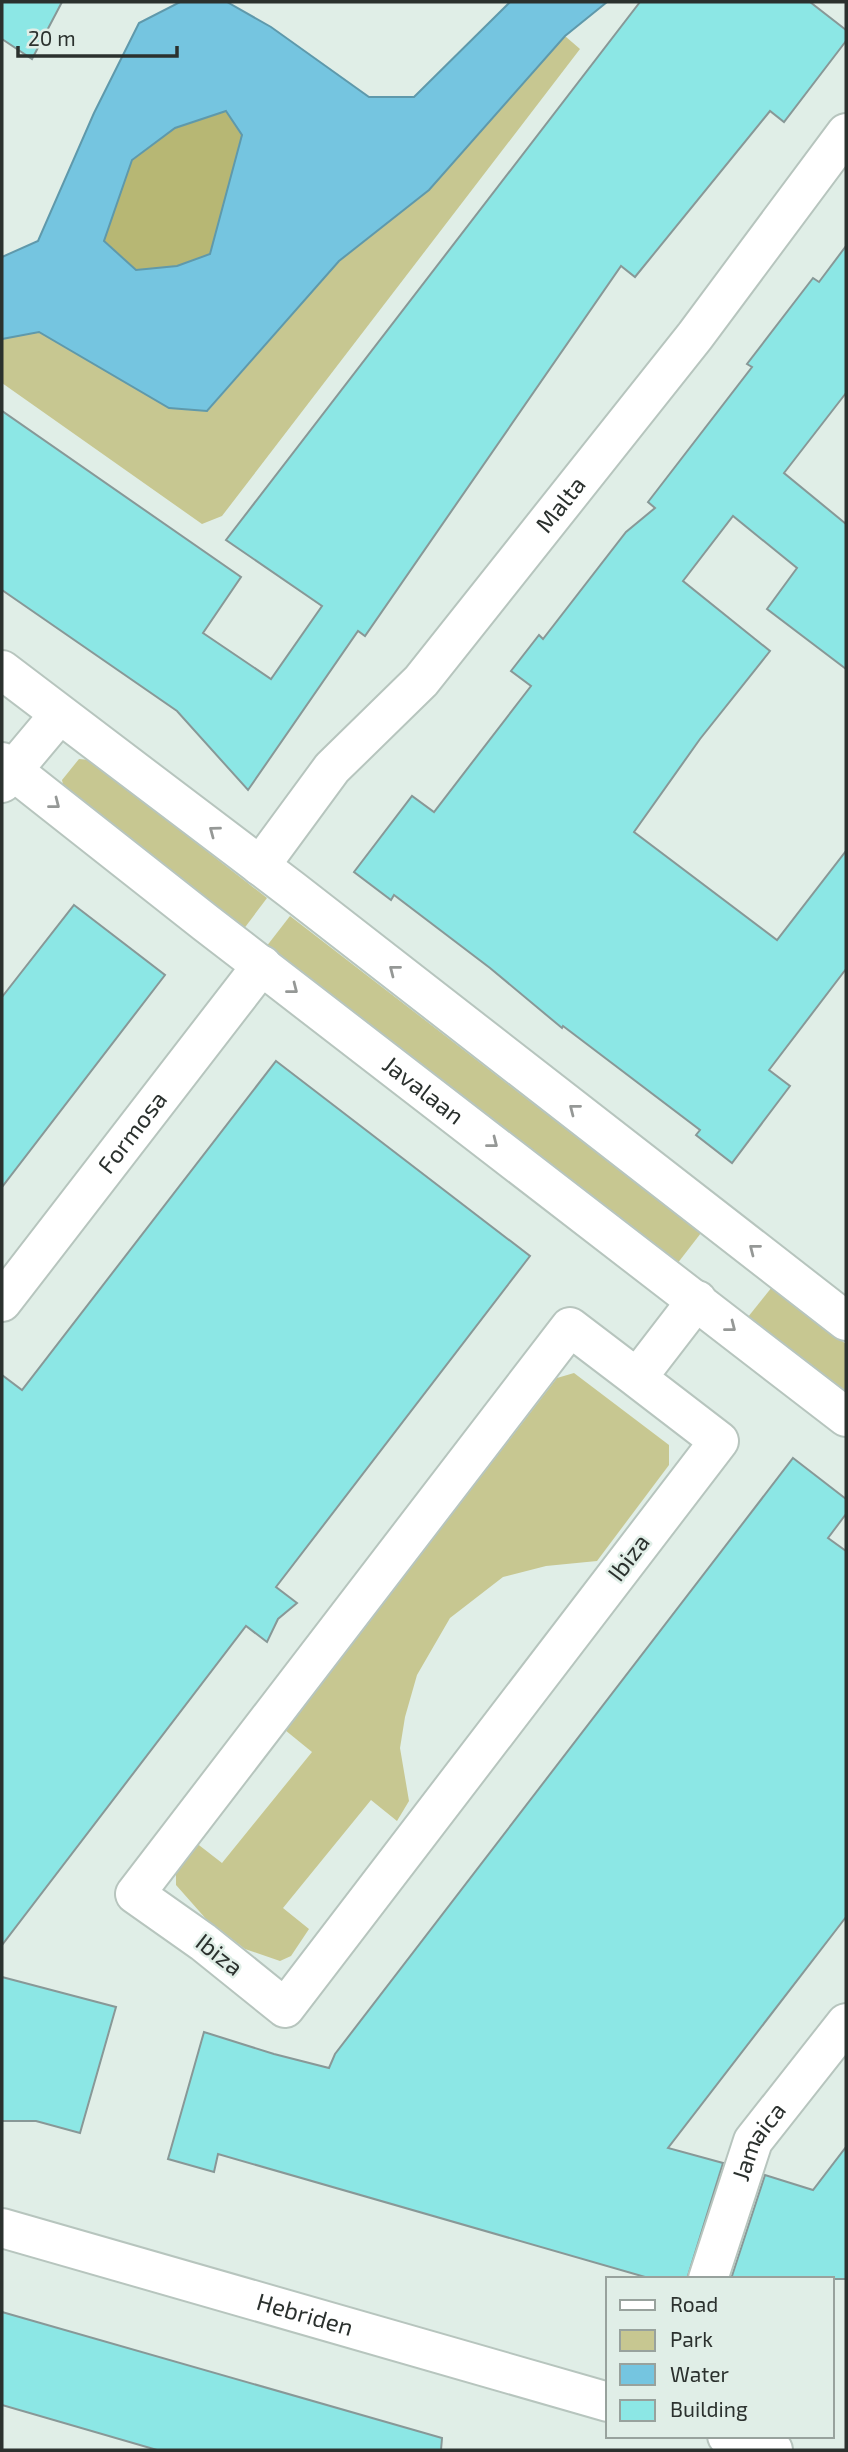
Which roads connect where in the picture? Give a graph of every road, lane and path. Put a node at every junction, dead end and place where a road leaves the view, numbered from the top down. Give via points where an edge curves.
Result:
1 (846, 133) edge
2 (2, 670) edge
3 (59, 715) junction
4 (5, 772) edge
5 (261, 866) junction
6 (262, 965) junction
7 (696, 1300) junction
8 (2, 1302) edge
9 (846, 1321) edge
10 (637, 1378) junction
11 (846, 1417) edge
12 (846, 2023) edge
13 (2, 2228) edge
14 (709, 2277) edge
15 (606, 2401) edge
16 (734, 2438) edge
17 (774, 2450) edge

1 - 5 street, Malta via 695,336 421,681 332,768
2 - 3 street
3 - 4 street
5 -> 3 street
4 -> 6 street, Javalaan
9 -> 5 street
6 -> 7 street, Javalaan
6 - 8 street, Formosa
7 - 10 street
7 -> 11 street, Javalaan
10 - 10 street, Ibiza via 570,1327 135,1894 285,2008 719,1441
12 - 14 street, Jamaica via 753,2141
13 - 15 street, Hebriden
16 - 17 street

